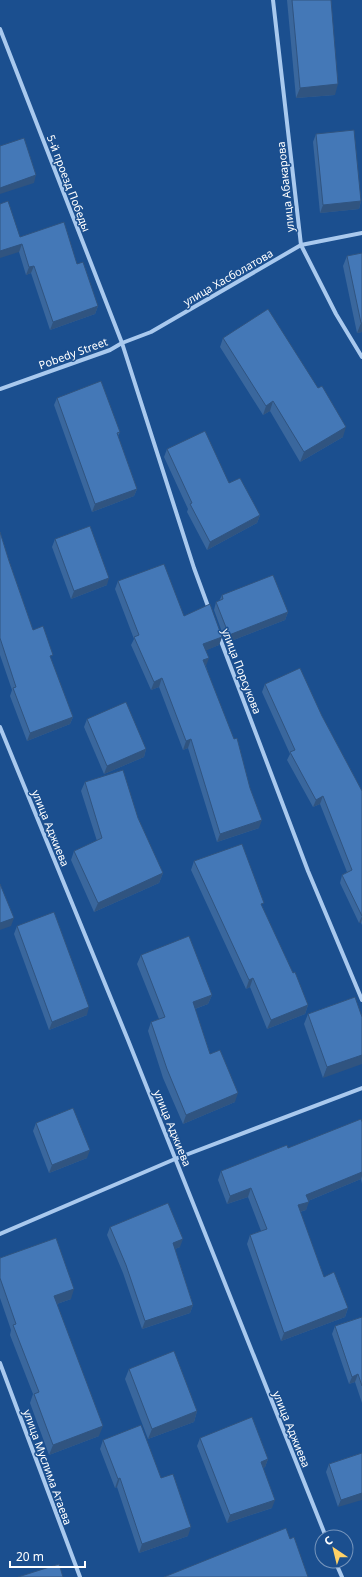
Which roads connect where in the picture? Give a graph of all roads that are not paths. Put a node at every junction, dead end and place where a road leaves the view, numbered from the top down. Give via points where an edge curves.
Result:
1 (273, 0) edge
2 (0, 29) edge
3 (362, 233) edge
4 (301, 245) junction
5 (151, 332) joint
6 (122, 343) junction
7 (362, 357) edge
8 (0, 389) edge
9 (210, 612) edge
10 (219, 634) edge
11 (0, 727) edge
12 (362, 1000) edge
13 (362, 1088) edge
14 (175, 1159) junction
15 (0, 1234) edge
16 (0, 1363) edge
17 (323, 1529) edge
18 (80, 1577) edge

1 - 4 street, улица Абакарова
2 - 6 street, 5-й проезд Победы
3 - 4 street, улица Хасболатова
4 - 5 street, улица Хасболатова
4 - 7 street, улица Абакарова via 336,314
5 - 6 street, Pobedy Street
6 - 8 street, Pobedy Street via 110,350
6 - 9 street
10 - 12 street, улица Порсукова via 308,871
11 - 14 street, улица Аджиева
13 - 14 street
14 - 15 street
14 - 17 street, улица Аджиева
16 - 18 street, улица Муслима Атаева

